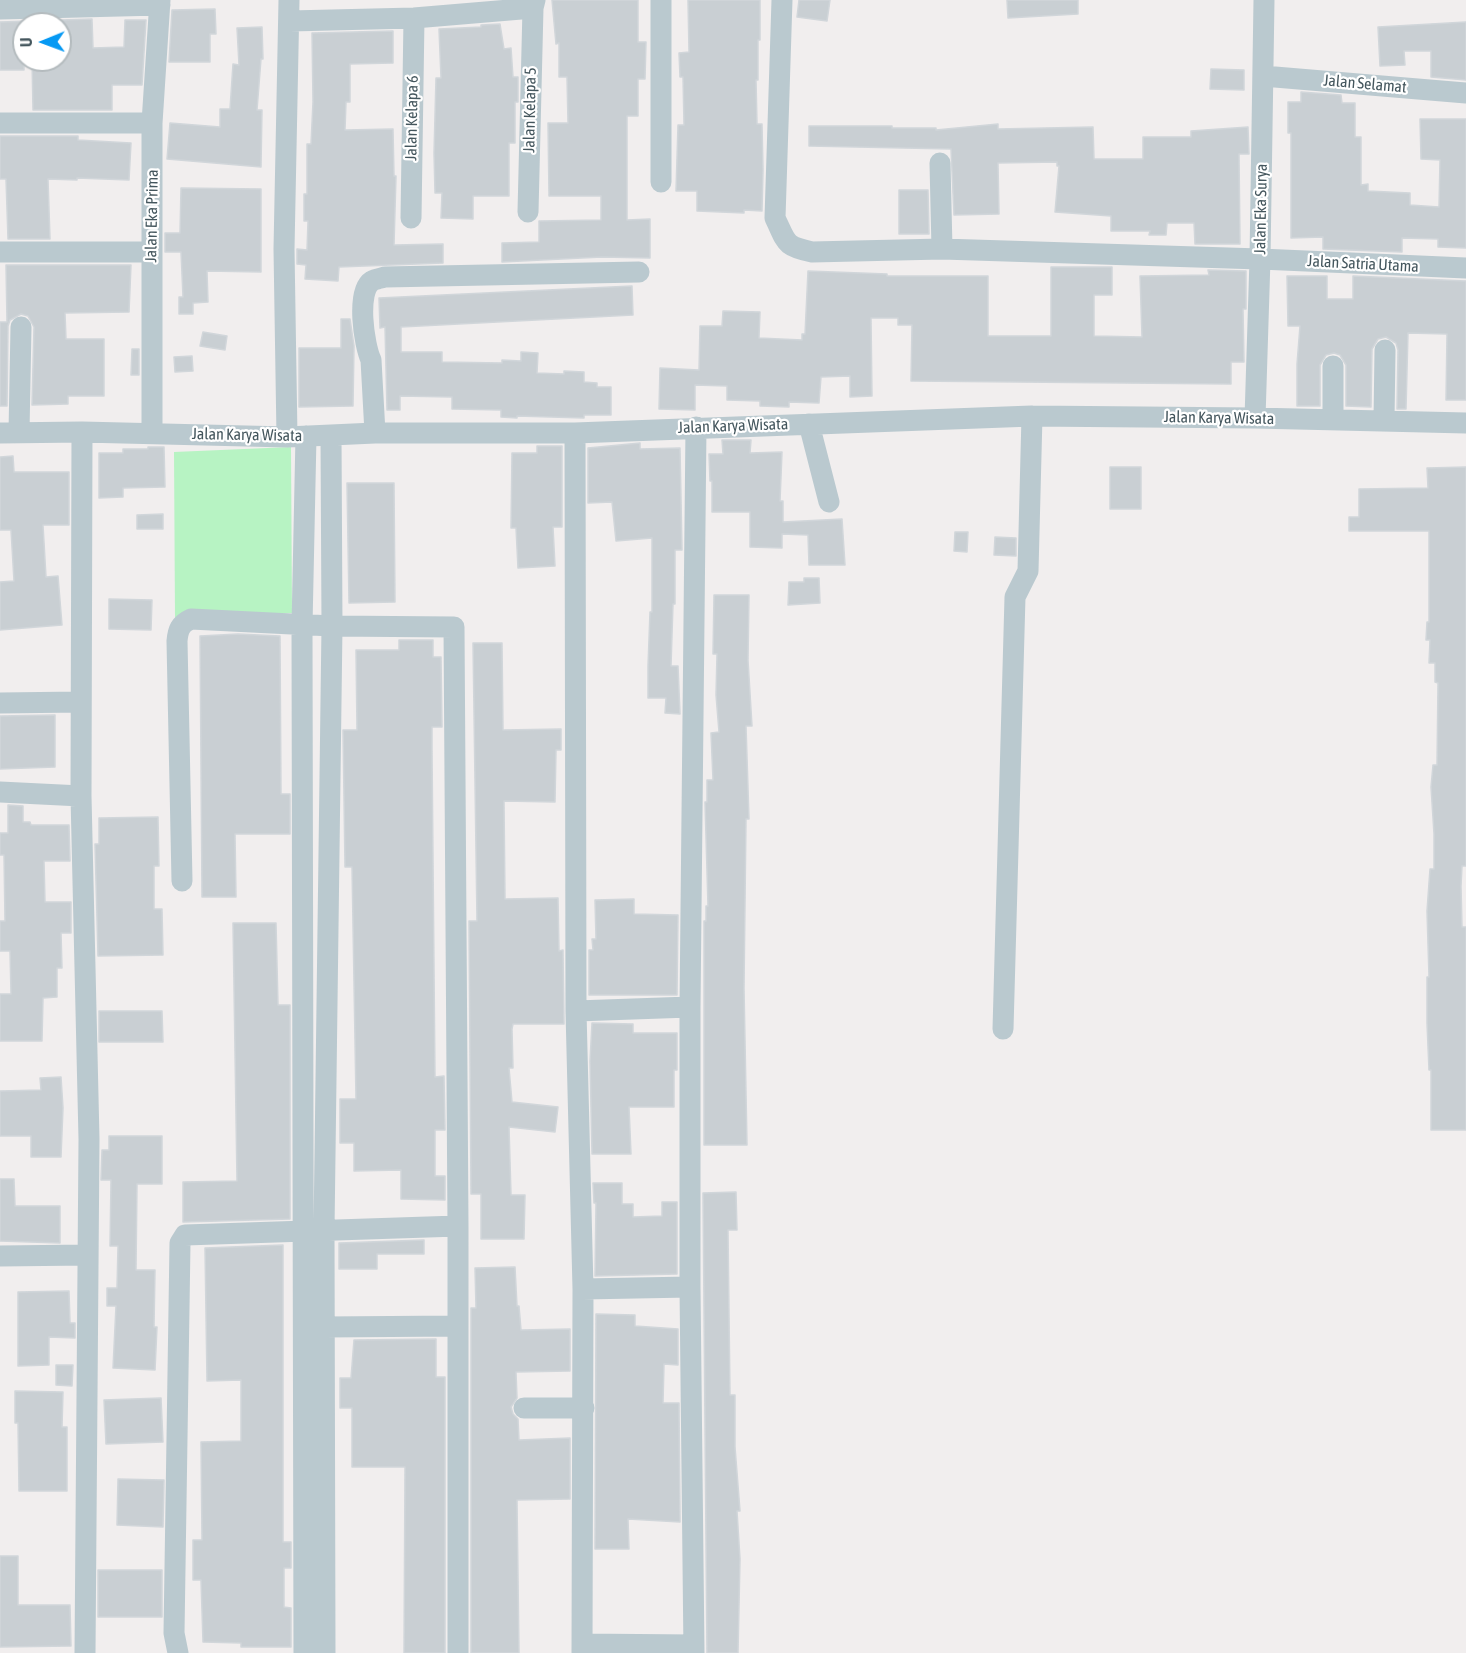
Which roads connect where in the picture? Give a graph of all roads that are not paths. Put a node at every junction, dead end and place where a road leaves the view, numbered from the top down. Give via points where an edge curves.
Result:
1 (289, 0) edge
2 (661, 0) edge
3 (782, 0) edge
4 (1264, 0) edge
5 (160, 3) edge
6 (534, 4) edge
7 (0, 9) edge
8 (414, 18) junction
9 (290, 21) junction
10 (1263, 76) junction
11 (1466, 93) edge
12 (0, 123) edge
13 (152, 123) junction
14 (940, 163) dead end
15 (661, 182) dead end
16 (528, 212) dead end
17 (411, 218) dead end
18 (942, 249) junction
19 (0, 252) edge
20 (151, 252) junction
21 (1260, 259) junction
22 (1466, 268) edge
23 (639, 272) dead end
24 (21, 327) dead end
25 (1385, 350) dead end
26 (1333, 366) dead end
27 (1032, 416) junction
28 (1255, 418) junction
29 (1333, 420) junction
30 (1384, 420) junction
31 (1466, 423) edge
32 (809, 424) junction
33 (696, 427) junction
34 (82, 432) junction
35 (9, 433) edge
36 (152, 433) junction
37 (370, 433) junction
38 (575, 433) junction
39 (331, 435) junction
40 (296, 436) junction
41 (829, 502) dead end
42 (302, 626) junction
43 (332, 626) junction
44 (81, 702) junction
45 (0, 704) edge
46 (0, 792) edge
47 (81, 796) junction
48 (182, 881) dead end
49 (690, 1007) junction
50 (576, 1011) junction
51 (1003, 1029) dead end
52 (458, 1226) junction
53 (314, 1231) junction
54 (87, 1255) junction
55 (0, 1256) edge
56 (690, 1287) junction
57 (583, 1288) junction
58 (458, 1326) junction
59 (324, 1327) junction
60 (524, 1408) dead end
61 (584, 1408) junction
62 (582, 1648) edge
63 (694, 1649) edge
64 (85, 1653) edge
65 (178, 1653) edge
66 (304, 1653) edge
67 (325, 1653) edge
68 (458, 1653) edge

1 - 9 street
2 - 15 street
3 - 18 street, Jalan Satria Utama via 775,218 787,244 812,252
4 - 10 street, Jalan Eka Surya
5 - 7 street
5 - 13 street, Jalan Eka Prima
6 - 8 street
6 - 16 street, Jalan Kelapa 5
8 - 9 street
8 - 17 street, Jalan Kelapa 6
9 - 40 street via 284,249
10 - 11 street, Jalan Selamat
10 - 21 street, Jalan Eka Surya
12 - 13 street
13 - 20 street, Jalan Eka Prima
14 - 18 street
18 - 21 street, Jalan Satria Utama
19 - 20 street
20 - 36 street, Jalan Eka Prima
21 - 22 street, Jalan Satria Utama
21 - 28 street, Jalan Eka Surya
23 - 37 street via 385,277 370,282 362,306 370,360
24 - 35 street
25 - 30 street
26 - 29 street
27 - 28 street, Jalan Karya Wisata
27 - 32 street, Jalan Karya Wisata
27 - 51 street via 1028,571 1015,597
28 - 29 street, Jalan Karya Wisata
29 - 30 street, Jalan Karya Wisata
30 - 31 street, Jalan Karya Wisata
32 - 33 street, Jalan Karya Wisata
32 - 41 street
33 - 38 street, Jalan Karya Wisata
33 - 49 street
34 - 35 street, Jalan Karya Wisata
34 - 36 street, Jalan Karya Wisata
34 - 44 street
36 - 40 street, Jalan Karya Wisata
37 - 38 street, Jalan Karya Wisata
37 - 39 street, Jalan Karya Wisata
38 - 50 street
39 - 40 street, Jalan Karya Wisata
39 - 43 street
40 - 42 street
42 - 43 street
42 - 48 street via 191,620 178,630
42 - 53 street
43 - 52 street via 454,627
43 - 53 street
44 - 45 street
44 - 47 street
46 - 47 street
47 - 54 street via 89,1139
49 - 50 street
49 - 56 street
50 - 57 street
52 - 53 street
52 - 58 street
53 - 59 street
53 - 65 street via 196,1233 185,1235 180,1243 174,1633
53 - 66 street
54 - 55 street
54 - 64 street
56 - 57 street
56 - 63 street
57 - 61 street
58 - 59 street
58 - 68 street
59 - 67 street
60 - 61 street
61 - 62 street
62 - 63 street

